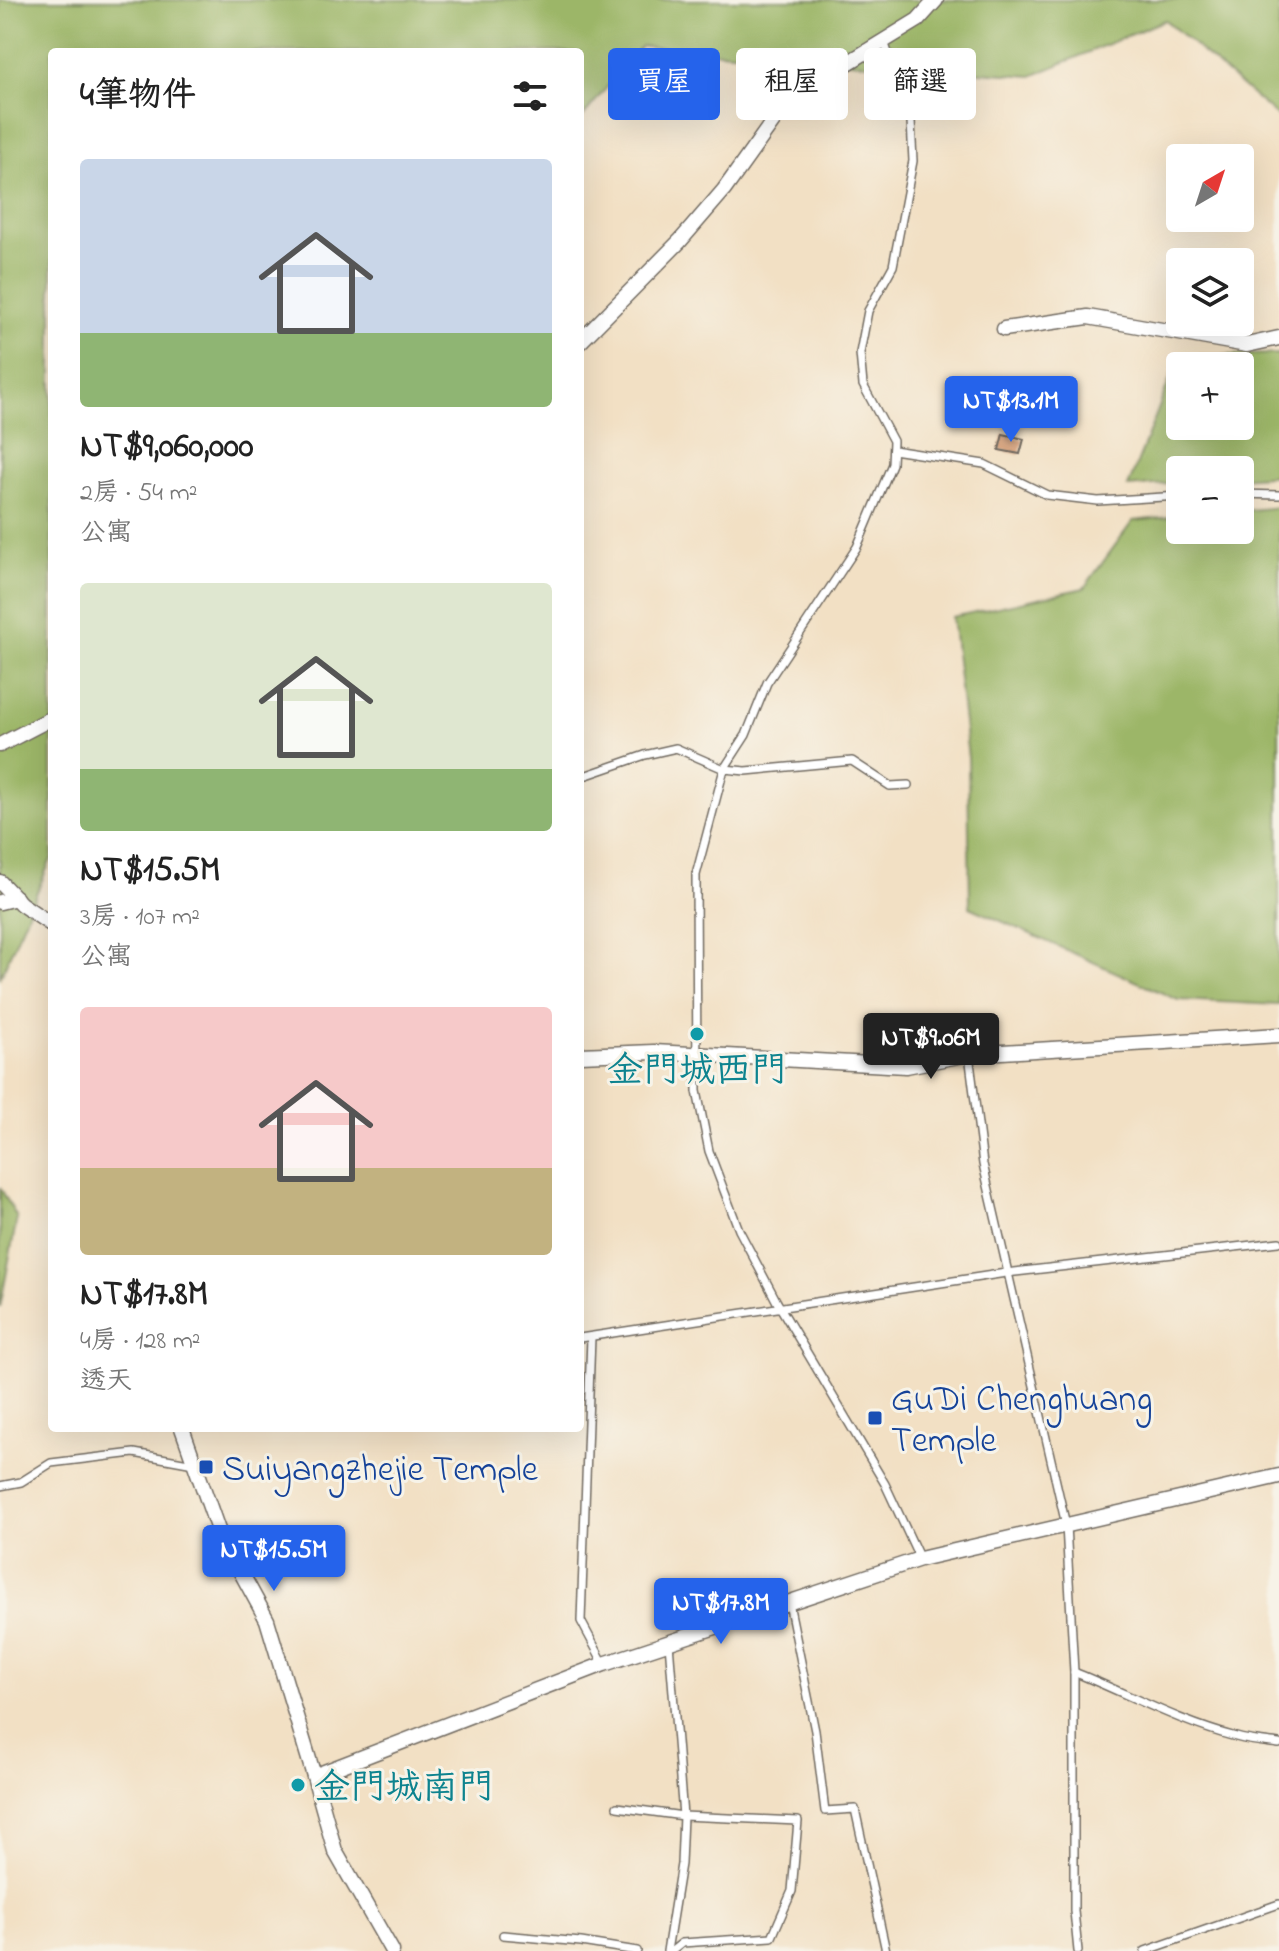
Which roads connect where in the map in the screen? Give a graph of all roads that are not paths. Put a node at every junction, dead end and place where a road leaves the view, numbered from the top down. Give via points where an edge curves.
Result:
1 (936, 0) edge
2 (884, 41) junction
3 (1004, 329) dead end
4 (584, 338) edge
5 (1279, 338) edge
6 (893, 450) junction
7 (1254, 494) edge
8 (1279, 495) edge
9 (1166, 497) edge
10 (48, 720) edge
11 (0, 745) edge
12 (724, 769) junction
13 (584, 775) edge
14 (908, 785) dead end
15 (0, 882) edge
16 (16, 898) junction
17 (0, 902) edge
18 (48, 922) edge
19 (1279, 1035) edge
20 (969, 1054) junction
21 (584, 1055) edge
22 (697, 1056) junction
23 (1279, 1242) edge
24 (1006, 1273) junction
25 (779, 1307) junction
26 (591, 1337) junction
27 (584, 1338) edge
28 (183, 1432) edge
29 (194, 1464) junction
30 (1279, 1476) edge
31 (0, 1486) edge
32 (1066, 1525) junction
33 (920, 1559) junction
34 (789, 1603) junction
35 (669, 1643) junction
36 (604, 1664) junction
37 (1074, 1672) junction
38 (1279, 1744) edge
39 (314, 1776) junction
40 (617, 1807) dead end
41 (683, 1816) junction
42 (1279, 1904) edge
43 (503, 1935) dead end
44 (703, 1947) edge
45 (392, 1951) edge
46 (637, 1951) edge
47 (669, 1951) edge
48 (886, 1951) edge
49 (1078, 1951) edge
50 (1145, 1951) edge

1 - 2 street via 918,20
2 - 4 street via 789,99 724,190
2 - 6 lane via 911,121 913,161 893,266 868,311 860,353 863,385
3 - 5 street via 1088,317 1247,345
6 - 9 lane via 984,464 1047,495 1098,501
6 - 12 lane via 857,547 767,683 746,735
7 - 8 lane
10 - 11 street
12 - 13 lane via 676,748
12 - 14 lane via 852,761 890,786
12 - 22 lane via 696,875
15 - 16 street
16 - 17 street
16 - 18 street
19 - 20 street
20 - 22 street via 906,1066
20 - 24 lane via 983,1164
21 - 22 street
22 - 25 lane via 697,1091 709,1151 739,1230
23 - 24 lane
24 - 25 lane
24 - 32 lane
25 - 26 lane
25 - 33 lane via 885,1484
26 - 27 lane
26 - 36 lane via 581,1621
28 - 29 street
29 - 31 lane via 134,1453 51,1463 21,1482
29 - 39 street via 218,1530 267,1620
30 - 32 street
32 - 33 street
32 - 37 lane
33 - 34 street
34 - 35 street
34 - 48 lane via 825,1811 855,1809
35 - 36 street
35 - 41 lane
36 - 39 street
37 - 38 lane via 1237,1738
37 - 49 lane
39 - 45 street via 335,1851
40 - 41 lane
41 - 44 lane via 798,1821 792,1891 772,1937
41 - 47 lane
42 - 50 lane
43 - 46 lane
44 - 47 lane via 682,1943

